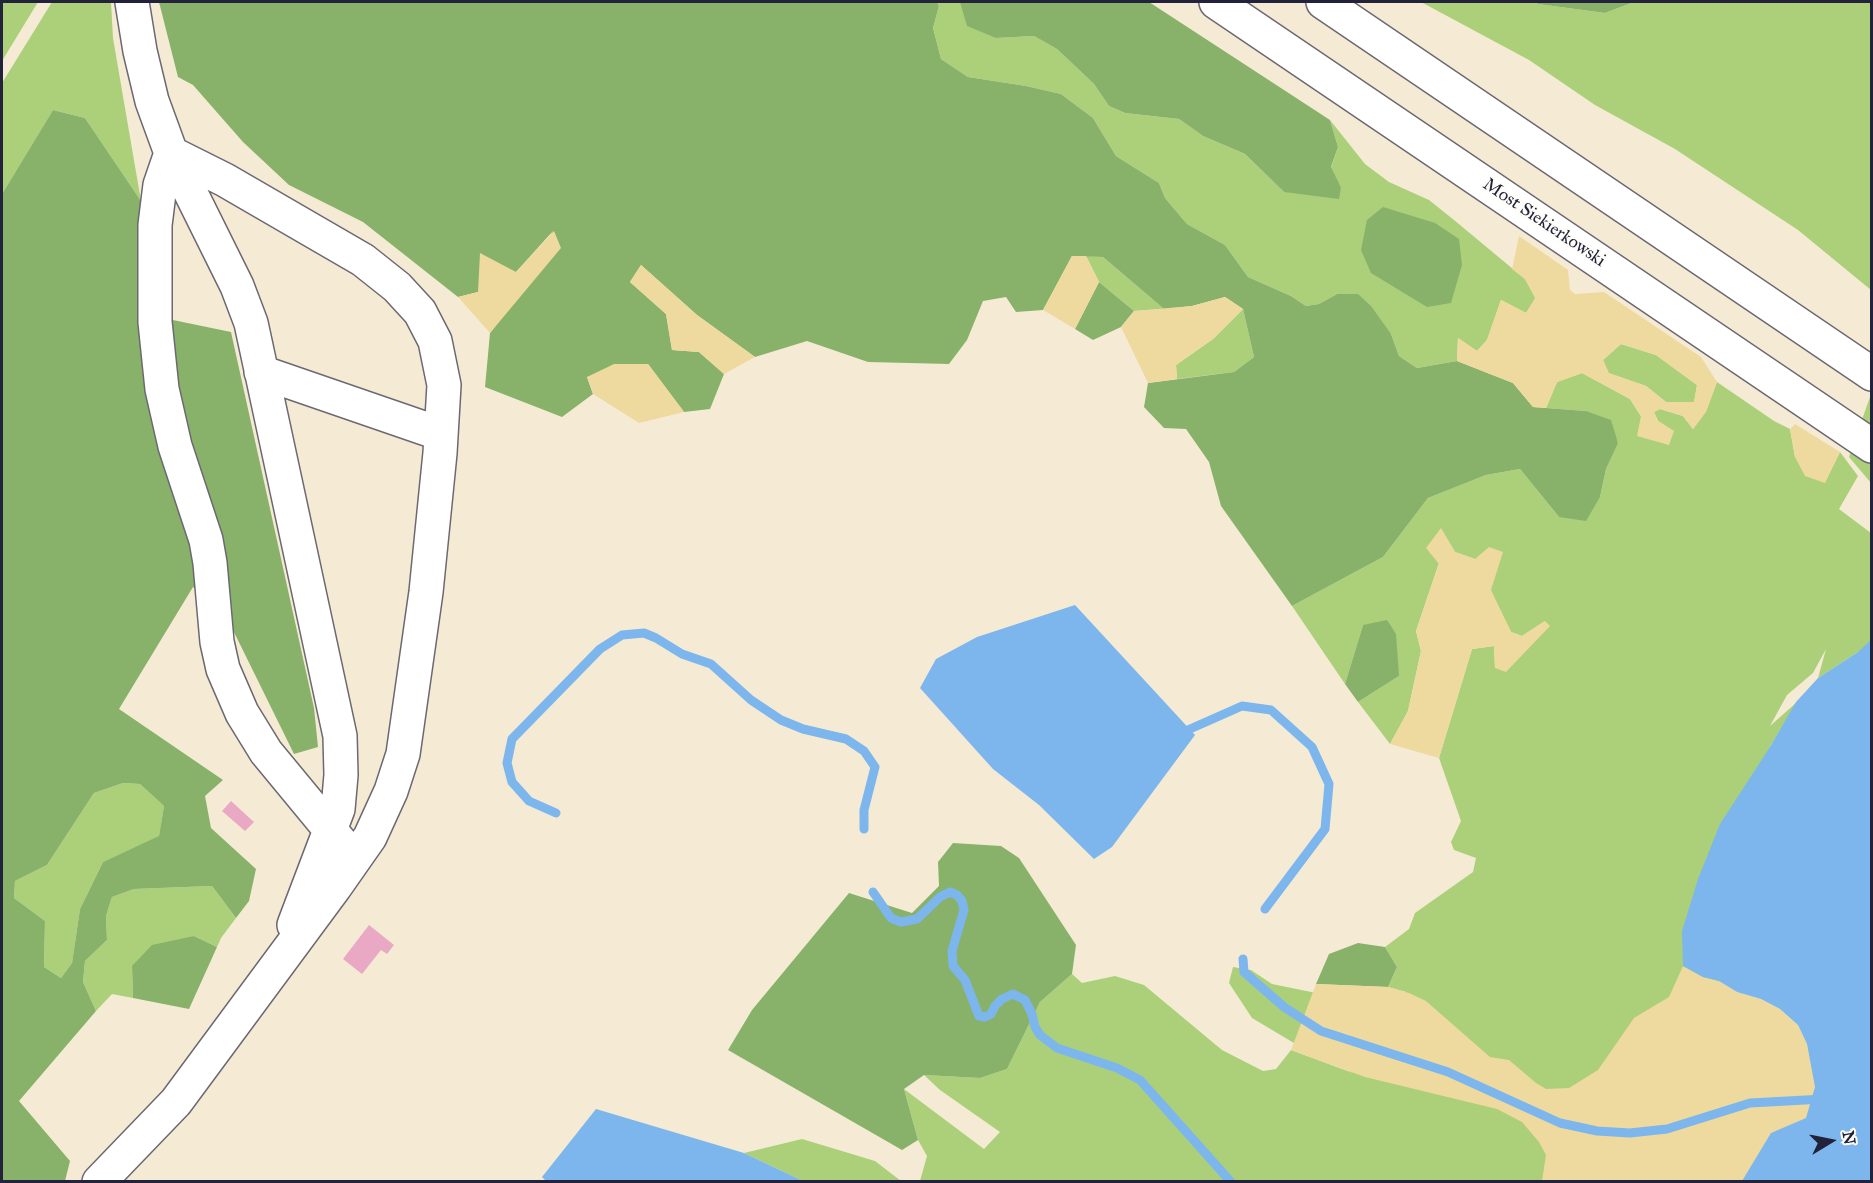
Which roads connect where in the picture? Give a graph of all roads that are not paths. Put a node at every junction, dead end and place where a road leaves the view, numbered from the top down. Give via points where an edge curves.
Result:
1 (132, 2) edge
2 (1216, 2) edge
3 (1323, 2) edge
4 (171, 153) junction
5 (261, 372) junction
6 (1872, 374) edge
7 (441, 434) junction
8 (1872, 446) edge
9 (330, 829) junction
10 (354, 859) junction
11 (280, 962) junction
12 (99, 1182) edge

1 - 4 main road via 152,101
2 - 8 main road, Most Siekierkowski
3 - 6 main road
4 - 5 main road via 237,286 251,323
4 - 7 main road via 363,260 397,287 420,312 435,341 444,385
4 - 9 main road via 160,185 155,225 159,367 175,446 206,540 223,669 242,713 266,752
5 - 7 main road
5 - 9 main road via 340,736 338,809
7 - 10 main road via 426,592 403,754 392,791 370,837
9 - 10 main road
9 - 11 main road
10 - 11 main road
11 - 12 main road via 176,1102

